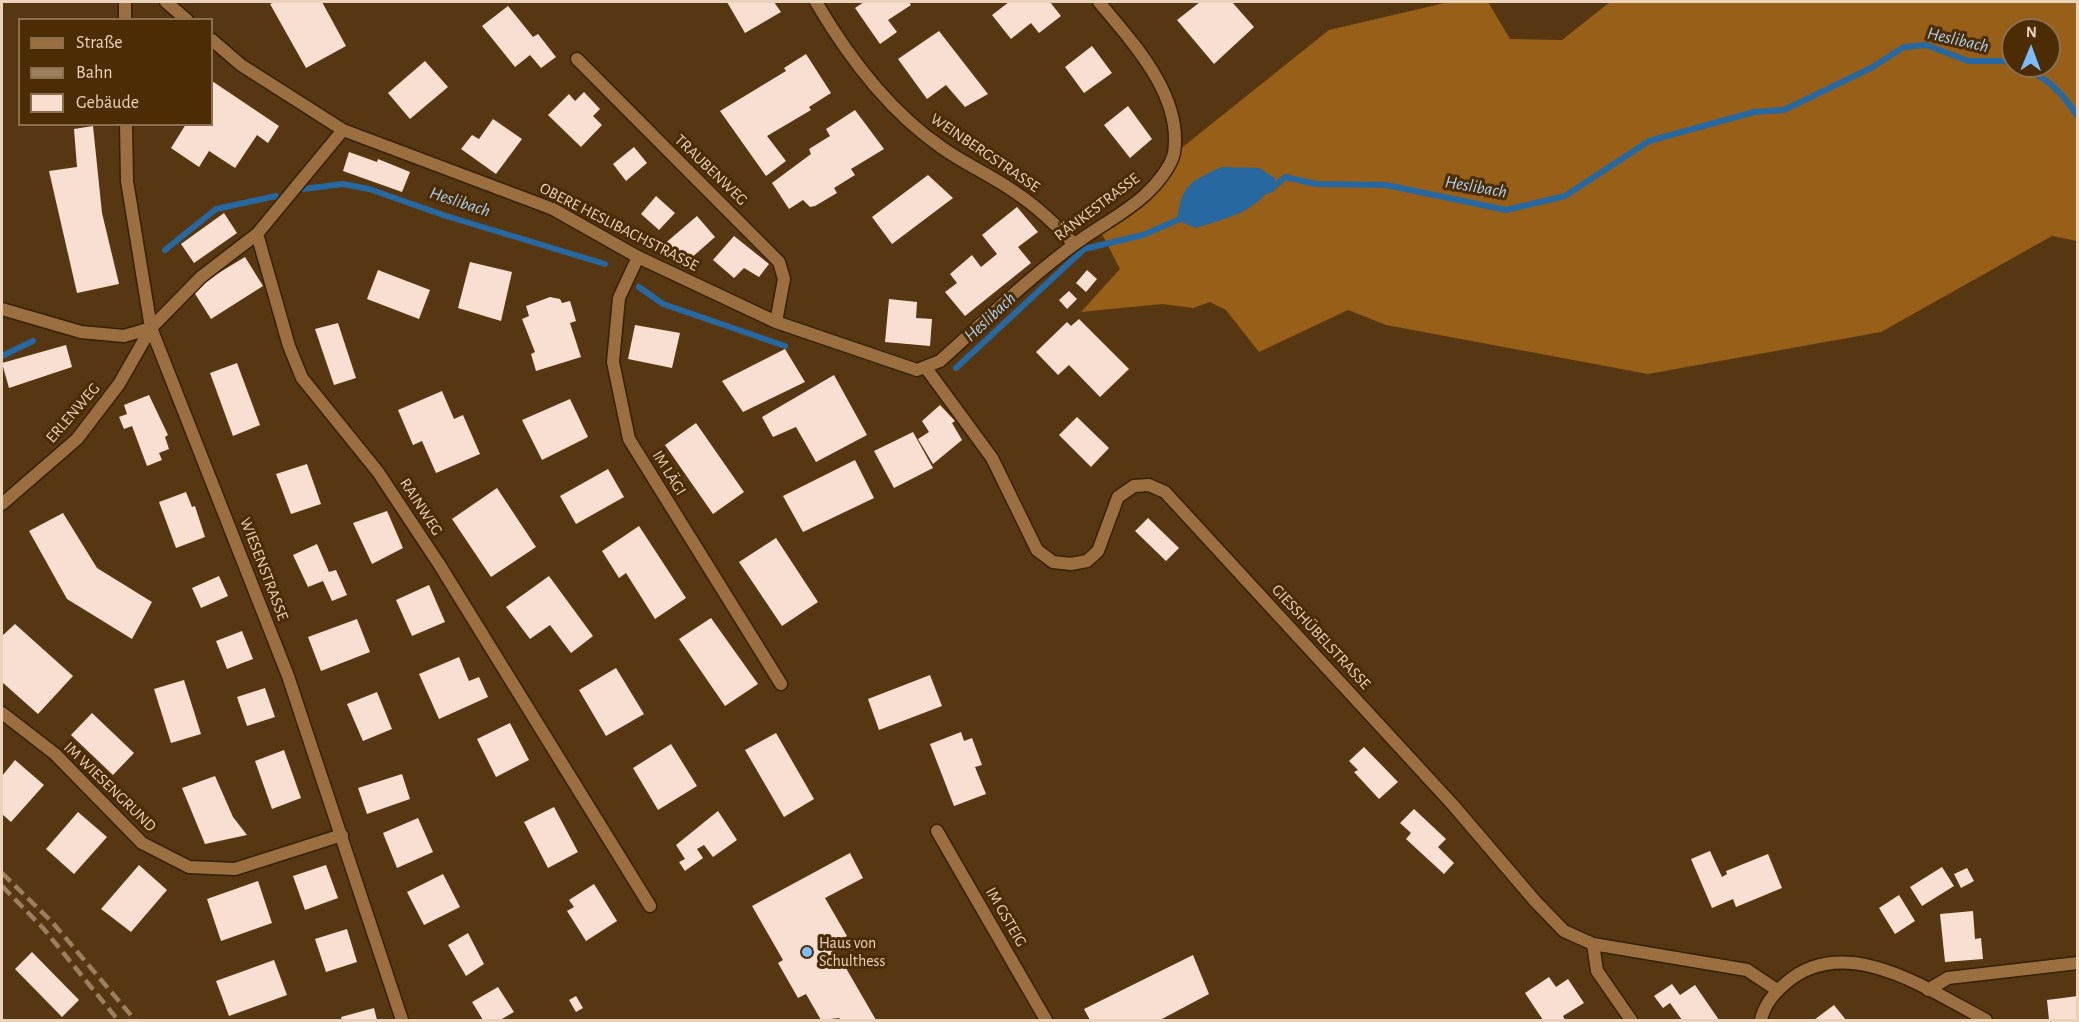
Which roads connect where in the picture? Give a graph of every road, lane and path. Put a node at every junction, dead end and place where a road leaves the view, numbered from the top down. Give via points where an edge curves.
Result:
1 (125, 2) edge
2 (166, 2) edge
3 (816, 2) edge
4 (1098, 2) edge
5 (125, 18) edge
6 (185, 18) edge
7 (213, 41) edge
8 (577, 59) dead end
9 (126, 126) edge
10 (343, 130) junction
11 (257, 234) junction
12 (1074, 244) junction
13 (638, 257) junction
14 (2, 309) edge
15 (776, 322) junction
16 (151, 328) junction
17 (926, 368) junction
18 (2, 504) edge
19 (782, 684) dead end
20 (2, 713) edge
21 (937, 831) dead end
22 (342, 834) junction
23 (650, 906) dead end
24 (1593, 944) junction
25 (2078, 963) edge
26 (1777, 990) junction
27 (1929, 990) junction
28 (402, 1020) edge
29 (1046, 1020) edge
30 (1631, 1020) edge
31 (1761, 1020) edge
32 (1986, 1020) edge

1 - 5 street
2 - 6 street
3 - 12 street, WEINBERGSTRASSE via 832,30 899,112 940,147 1026,200
4 - 12 street, RÄNKESTRASSE via 1147,63 1165,97 1172,121 1174,154 1146,194
7 - 10 street, OBERE HESLIBACHSTRASSE via 241,65
8 - 15 street, TRAUBENWEG via 779,262 784,279
9 - 16 street, WIESENSTRASSE via 127,181
10 - 11 street
10 - 13 street, OBERE HESLIBACHSTRASSE via 546,206
11 - 16 street, ERLENWEG via 201,277
11 - 23 street, RAINWEG via 302,378 378,472
12 - 17 street, RÄNKESTRASSE via 940,362
13 - 15 street, OBERE HESLIBACHSTRASSE
13 - 19 street, IM LÄGI via 620,298 613,362 629,440
14 - 16 street via 81,332 124,336
15 - 17 street, OBERE HESLIBACHSTRASSE via 892,364 917,370
16 - 18 street, ERLENWEG via 119,384 77,439
16 - 22 street, WIESENSTRASSE via 288,676
17 - 24 street, GIESSHÜBELSTRASSE via 992,458 1037,550 1053,562 1087,561 1098,551 1118,497 1134,486 1149,485 1165,492 1453,805 1554,922
20 - 22 street, IM WIESENGRUND via 55,754 142,843 189,867 236,869
21 - 29 street, IM GSTEIG
22 - 28 street, WIESENSTRASSE
24 - 26 street, GIESSHÜBELSTRASSE via 1741,968
24 - 30 street via 1597,971
25 - 27 street via 1948,978
26 - 27 street via 1809,968 1841,963 1879,969
26 - 31 street
27 - 32 street

